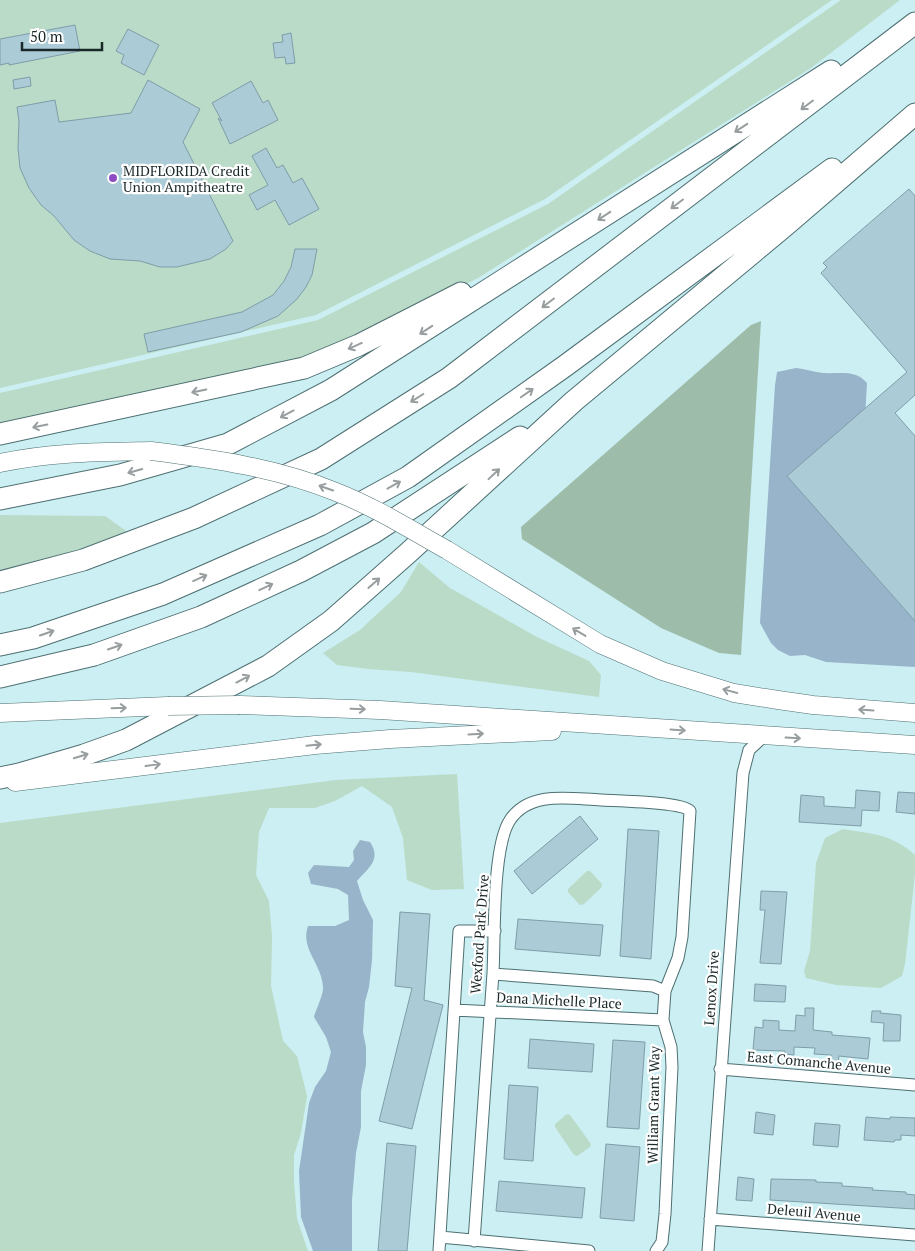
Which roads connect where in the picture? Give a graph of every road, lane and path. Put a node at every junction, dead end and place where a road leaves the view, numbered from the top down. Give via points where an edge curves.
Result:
1 (915, 17) edge
2 (915, 23) edge
3 (915, 108) edge
4 (915, 114) edge
5 (570, 238) junction
6 (574, 401) junction
7 (0, 434) edge
8 (0, 463) edge
9 (0, 500) edge
10 (0, 582) edge
11 (0, 645) edge
12 (0, 678) edge
13 (915, 713) edge
14 (0, 714) edge
15 (633, 726) junction
16 (764, 736) junction
17 (915, 736) edge
18 (873, 743) junction
19 (915, 745) edge
20 (0, 778) edge
21 (0, 784) edge
22 (690, 811) joint
23 (495, 931) junction
24 (492, 974) junction
25 (665, 991) junction
26 (454, 1010) junction
27 (489, 1012) junction
28 (663, 1020) junction
29 (720, 1069) junction
30 (915, 1085) edge
31 (710, 1218) junction
32 (915, 1235) edge
33 (440, 1237) junction
34 (473, 1245) edge
35 (439, 1251) edge
36 (589, 1251) edge
37 (656, 1251) edge
38 (708, 1251) edge

1 -> 5 highway
2 -> 10 highway via 449,378 321,459 194,518 83,560
11 -> 3 highway via 33,638 163,594 320,525 408,477
4 - 6 highway
5 -> 7 highway via 359,345 304,368
5 -> 9 highway via 331,390 228,444 120,475
12 -> 6 highway via 94,655 200,617 301,571 373,533
20 -> 6 highway via 126,740 268,666 331,621
13 -> 8 main road, bridge via 813,706 734,693 662,670 600,644 381,513 336,492 273,471 216,459 152,451 27,457
14 -> 15 main road, bridge via 240,705
15 -> 16 main road
21 -> 15 main road via 315,745
16 -> 18 main road
16 - 29 street, Lenox Drive via 749,750 743,772
17 - 18 main road
18 - 19 main road
22 - 23 street, Wexford Park Drive via 677,805 556,798 537,800 524,807 510,819 502,838
22 - 25 street, William Grant Way via 682,937
23 - 24 street, Wexford Park Drive
23 - 26 street via 459,931
24 - 25 street, Dana Michelle Place via 653,986
24 - 27 street, Wexford Park Drive
25 - 28 street, William Grant Way
26 - 27 street, Dana Michelle Place
26 - 33 street
27 - 28 street, Dana Michelle Place
27 - 34 street, Wexford Park Drive
28 - 37 street, William Grant Way via 671,1047 672,1067 662,1242
29 - 30 street, East Comanche Avenue
29 - 31 street, Lenox Drive
31 - 32 street, Deleuil Avenue
31 - 38 street, Lenox Drive
33 - 34 street
33 - 35 street
34 - 36 street

